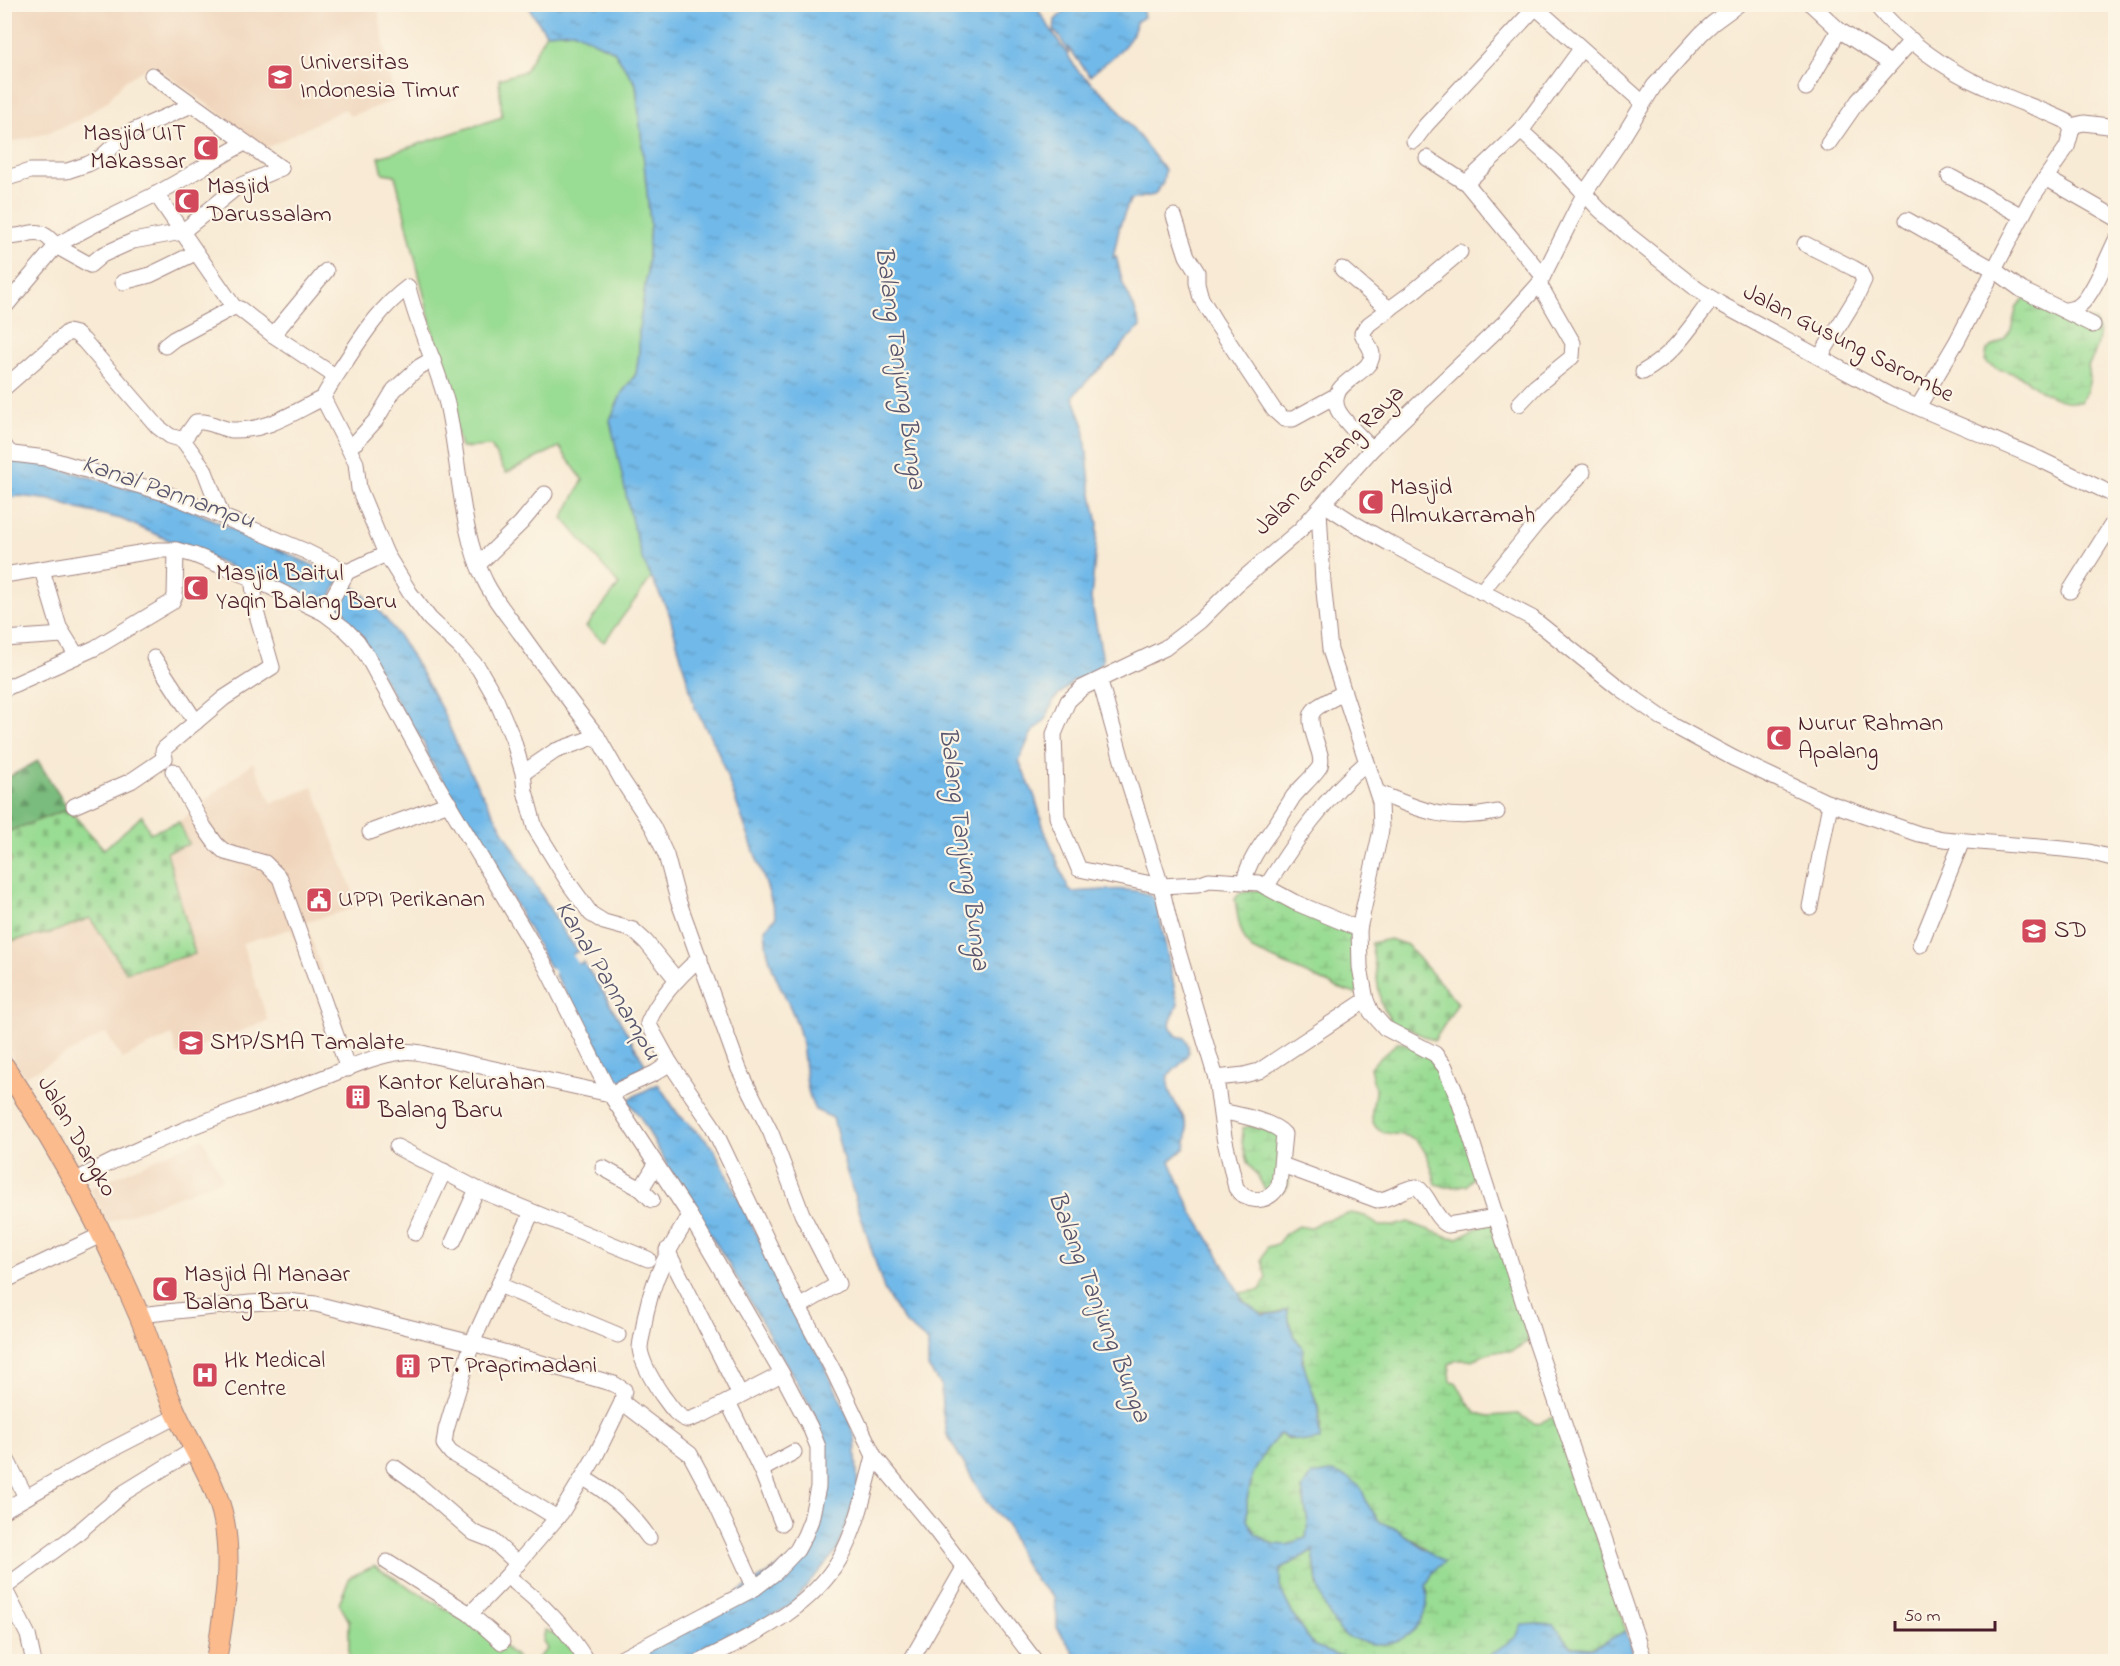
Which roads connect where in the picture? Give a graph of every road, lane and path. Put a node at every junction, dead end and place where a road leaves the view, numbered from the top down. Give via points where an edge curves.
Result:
1 (1739, 4) edge
2 (1811, 4) edge
3 (1875, 4) edge
4 (1534, 6) edge
5 (1839, 30) junction
6 (1912, 40) junction
7 (1581, 49) junction
8 (1890, 63) junction
9 (152, 75) dead end
10 (1806, 88) dead end
11 (1642, 102) junction
12 (192, 105) junction
13 (2071, 126) junction
14 (2115, 128) edge
15 (1521, 131) junction
16 (1414, 141) dead end
17 (245, 143) junction
18 (1828, 144) dead end
19 (1427, 158) dead end
20 (1949, 176) dead end
21 (2046, 178) junction
22 (4, 179) edge
23 (1466, 183) junction
24 (156, 194) junction
25 (1584, 194) junction
26 (1174, 216) dead end
27 (2022, 216) junction
28 (2115, 218) edge
29 (1907, 220) dead end
30 (182, 232) junction
31 (4, 235) edge
32 (2115, 240) edge
33 (1805, 244) dead end
34 (56, 246) junction
35 (1460, 252) dead end
36 (195, 253) junction
37 (1342, 269) dead end
38 (1993, 269) junction
39 (326, 271) dead end
40 (1541, 280) junction
41 (123, 282) dead end
42 (1713, 299) junction
43 (234, 307) junction
44 (4, 308) edge
45 (1390, 309) junction
46 (2066, 310) junction
47 (2093, 325) dead end
48 (273, 335) junction
49 (165, 346) dead end
50 (1820, 357) junction
51 (434, 359) junction
52 (1642, 372) dead end
53 (335, 376) junction
54 (4, 388) edge
55 (1337, 395) junction
56 (323, 399) junction
57 (1519, 404) dead end
58 (1917, 407) junction
59 (183, 440) junction
60 (4, 445) edge
61 (349, 447) junction
62 (1372, 449) junction
63 (1583, 472) dead end
64 (545, 494) dead end
65 (2115, 496) edge
66 (1321, 507) junction
67 (222, 516) junction
68 (2115, 518) edge
69 (176, 550) junction
70 (386, 554) junction
71 (478, 565) junction
72 (42, 570) junction
73 (346, 574) junction
74 (4, 575) edge
75 (252, 578) junction
76 (2070, 591) dead end
77 (1481, 592) junction
78 (325, 611) junction
79 (63, 635) junction
80 (4, 639) edge
81 (78, 656) junction
82 (154, 658) dead end
83 (1100, 681) junction
84 (4, 689) edge
85 (1343, 693) junction
86 (196, 722) junction
87 (597, 736) junction
88 (1367, 762) junction
89 (173, 771) dead end
90 (523, 773) junction
91 (1379, 793) junction
92 (449, 803) junction
93 (1830, 804) junction
94 (74, 806) dead end
95 (1497, 812) dead end
96 (370, 832) dead end
97 (1962, 841) junction
98 (2115, 859) edge
99 (1244, 881) junction
100 (1161, 886) junction
101 (1266, 887) junction
102 (1810, 907) dead end
103 (1359, 929) junction
104 (1920, 945) dead end
105 (700, 958) junction
106 (676, 980) junction
107 (1366, 1000) junction
108 (669, 1063) junction
109 (4, 1066) edge
110 (348, 1069) junction
111 (1216, 1078) junction
112 (612, 1094) junction
113 (1221, 1111) junction
114 (396, 1147) dead end
115 (1282, 1165) junction
116 (655, 1166) junction
117 (603, 1168) dead end
118 (444, 1171) junction
119 (75, 1181) junction
120 (477, 1189) junction
121 (641, 1189) junction
122 (652, 1200) dead end
123 (532, 1212) junction
124 (690, 1216) junction
125 (1496, 1217) junction
126 (415, 1233) dead end
127 (101, 1235) junction
128 (453, 1242) dead end
129 (668, 1250) junction
130 (648, 1259) dead end
131 (4, 1281) edge
132 (499, 1285) junction
133 (799, 1307) junction
134 (139, 1315) junction
135 (618, 1335) dead end
136 (472, 1343) junction
137 (774, 1378) dead end
138 (734, 1399) junction
139 (622, 1402) junction
140 (177, 1416) junction
141 (195, 1449) junction
142 (794, 1452) dead end
143 (4, 1454) edge
144 (874, 1456) junction
145 (394, 1467) dead end
146 (761, 1470) junction
147 (583, 1478) junction
148 (26, 1497) junction
149 (4, 1510) edge
150 (557, 1518) junction
151 (782, 1523) dead end
152 (649, 1538) dead end
153 (387, 1562) dead end
154 (518, 1564) junction
155 (964, 1568) junction
156 (507, 1576) junction
157 (4, 1588) edge
158 (755, 1588) junction
159 (470, 1614) junction
160 (502, 1642) dead end
161 (718, 1657) edge
162 (32, 1662) edge
163 (216, 1662) edge
164 (587, 1662) edge
165 (615, 1662) edge
166 (700, 1662) edge
167 (910, 1662) edge
168 (1036, 1662) edge
169 (1645, 1662) edge

1 - 11 street, Jalan Gontang Raya via 1685,49
2 - 5 street
3 - 6 street
4 - 7 street
4 - 16 street
5 - 8 street
5 - 10 street
6 - 8 street
6 - 13 street via 1965,78
7 - 11 street
7 - 15 street
8 - 18 street
9 - 12 street
11 - 25 street, Jalan Gontang Raya
12 - 17 street
12 - 22 street via 128,133 88,164 67,171 30,171
13 - 14 street via 2084,123
13 - 21 street via 2067,147
15 - 23 street
15 - 25 street, Jalan Gusung Sarombe
17 - 24 street
17 - 30 street via 280,168 237,187
19 - 23 street
20 - 27 street
21 - 27 street
21 - 28 street
23 - 40 street
24 - 30 street
24 - 34 street
25 - 40 street, Jalan Gontang Raya
25 - 42 street, Jalan Gusung Sarombe via 1627,234
26 - 55 street via 1197,272 1201,298 1280,417 1293,419
27 - 38 street
29 - 38 street
30 - 34 street via 133,241 90,265
30 - 36 street
31 - 34 street via 44,234
32 - 46 street via 2084,301
33 - 50 street via 1853,268 1864,281
34 - 44 street
35 - 45 street
36 - 41 street via 150,275
36 - 43 street
37 - 45 street
38 - 46 street via 2022,290
38 - 58 street via 1957,341
39 - 48 street
40 - 57 street via 1573,343 1574,353
40 - 62 street, Jalan Gontang Raya via 1505,322
42 - 50 street, Jalan Gusung Sarombe
42 - 52 street via 1671,352
43 - 48 street
43 - 49 street
45 - 55 street via 1364,328 1362,333 1372,357
46 - 47 street
48 - 53 street
50 - 58 street, Jalan Gusung Sarombe
51 - 53 street via 408,287 369,326
51 - 61 street via 394,390 376,420
51 - 71 street
53 - 56 street
54 - 59 street via 68,332 76,334 158,427
55 - 62 street via 1337,409
56 - 59 street via 267,427 225,429 196,422
56 - 61 street
58 - 65 street, Jalan Gusung Sarombe
59 - 67 street via 204,469
60 - 67 street via 13,454 76,466 168,494
61 - 70 street via 356,463 359,489
62 - 66 street, Jalan Gontang Raya
63 - 77 street
64 - 71 street
66 - 77 street
66 - 83 street, Jalan Gontang Raya via 1186,633 1148,658
66 - 85 street via 1327,626
67 - 73 street via 305,551
68 - 76 street
69 - 72 street
69 - 75 street
69 - 81 street via 173,601
70 - 73 street
70 - 90 street via 430,619 479,669 503,714
71 - 87 street via 496,598
72 - 74 street
72 - 79 street
73 - 78 street
75 - 78 street
75 - 86 street via 260,629 272,667 224,698
77 - 93 street via 1532,618 1674,726
78 - 92 street via 367,656
79 - 80 street
79 - 81 street
81 - 84 street
82 - 86 street
83 - 100 street
83 - 100 street, Jalan Gontang Raya via 1082,688 1068,701 1054,734 1057,817 1079,869
85 - 88 street
85 - 99 street via 1316,707 1310,715 1320,766 1260,846
86 - 94 street via 165,748 165,758 155,765 131,781
87 - 90 street via 555,751
87 - 105 street via 666,855
88 - 91 street
88 - 101 street via 1346,779 1301,834
89 - 110 street via 216,844 225,852 265,863 280,878
90 - 106 street via 535,828 582,903 604,922 633,930
91 - 95 street via 1450,816
91 - 103 street via 1381,830
92 - 96 street
92 - 112 street via 546,967
93 - 97 street via 1919,834
93 - 102 street
97 - 98 street via 2089,852
97 - 104 street
99 - 100 street via 1209,880
99 - 101 street
100 - 111 street
101 - 103 street
103 - 107 street
105 - 106 street
105 - 133 street via 739,1070 771,1133 802,1214 838,1284
106 - 108 street via 648,1023
107 - 111 street via 1258,1071
107 - 125 street via 1385,1028 1435,1054 1445,1066
108 - 112 street
108 - 133 street via 712,1125
109 - 119 main road, Jalan Dangko
110 - 112 street via 405,1051
110 - 119 street via 194,1127
111 - 113 street
112 - 116 street
113 - 115 street via 1281,1131 1285,1137
113 - 115 street via 1231,1173 1239,1192 1257,1200 1269,1197 1278,1185
114 - 118 street
115 - 125 street via 1377,1200 1417,1186 1448,1225
116 - 121 street
116 - 124 street
117 - 121 street
118 - 120 street
118 - 126 street
119 - 127 main road, Jalan Dangko
120 - 123 street
120 - 128 street
121 - 122 street
123 - 130 street
123 - 132 street
124 - 129 street
124 - 158 street via 790,1388 818,1447 818,1487 805,1535 776,1572
125 - 169 street
127 - 131 street
127 - 134 main road, Jalan Dangko
129 - 138 street
129 - 138 street via 645,1315 640,1349 644,1361 660,1391 684,1419 691,1420
132 - 135 street
132 - 136 street
133 - 144 street
134 - 136 street via 286,1301 349,1311
134 - 140 main road, Jalan Dangko
136 - 139 street via 614,1384 624,1390
136 - 150 street via 444,1444 451,1453
137 - 138 street
138 - 146 street
139 - 147 street
139 - 158 street via 690,1454
140 - 141 main road, Jalan Dangko
140 - 148 street
141 - 157 street via 125,1492
141 - 163 main road, Jalan Dangko via 224,1519 228,1545 226,1598
142 - 146 street
143 - 148 street
144 - 155 street
144 - 161 street via 858,1518 839,1560 817,1589 797,1608
145 - 154 street
146 - 151 street
147 - 150 street
147 - 152 street via 615,1499
148 - 149 street
150 - 154 street
153 - 159 street
154 - 156 street
155 - 167 street
155 - 168 street
156 - 159 street
156 - 164 street via 558,1624
157 - 162 street via 28,1635
158 - 165 street
159 - 160 street
161 - 166 street

